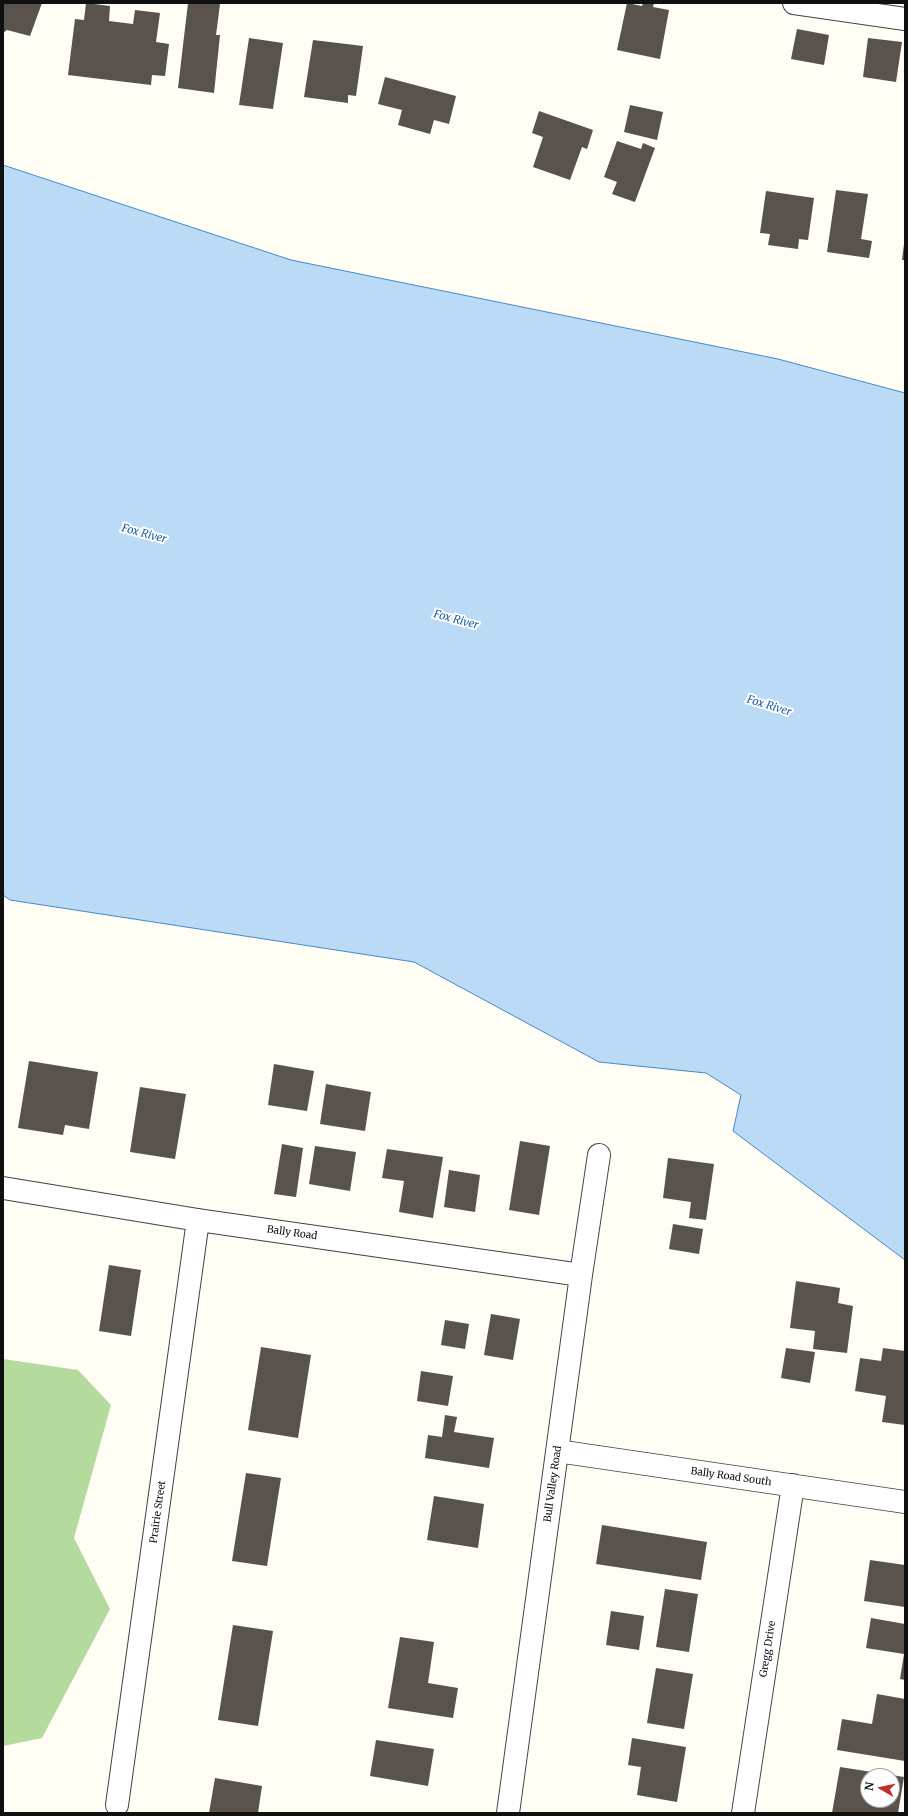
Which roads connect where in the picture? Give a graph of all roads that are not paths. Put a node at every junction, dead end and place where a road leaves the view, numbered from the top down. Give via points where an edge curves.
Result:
1 (794, 3) edge
2 (905, 19) edge
3 (599, 1155) dead end
4 (3, 1188) edge
5 (198, 1220) junction
6 (580, 1275) junction
7 (557, 1451) junction
8 (793, 1485) junction
9 (905, 1502) edge
10 (117, 1804) dead end
11 (508, 1813) edge
12 (743, 1813) edge

1 - 2 street
3 - 6 street, Bull Valley Road
4 - 5 street, Bally Road
5 - 6 street, Bally Road
5 - 10 street, Prairie Street
6 - 7 street, Bull Valley Road
7 - 8 street, Bally Road South
7 - 11 street, Bull Valley Road
8 - 9 street, Bally Road South
8 - 12 street, Gregg Drive

